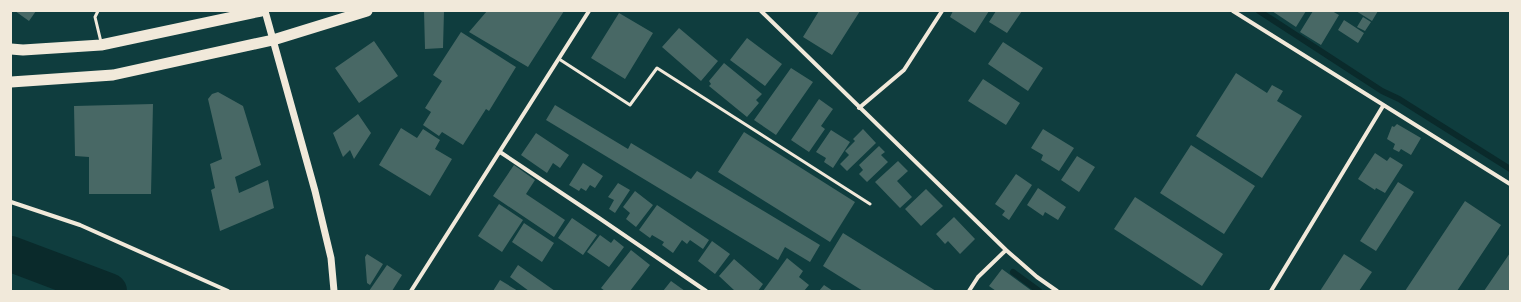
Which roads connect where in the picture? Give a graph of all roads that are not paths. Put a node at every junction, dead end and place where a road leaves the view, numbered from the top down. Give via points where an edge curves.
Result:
1 (98, 11) edge
2 (261, 11) edge
3 (265, 11) edge
4 (367, 11) edge
5 (589, 11) edge
6 (761, 11) edge
7 (942, 11) edge
8 (1233, 11) edge
9 (273, 40) junction
10 (101, 45) junction
11 (11, 49) edge
12 (560, 59) junction
13 (11, 82) edge
14 (1383, 106) junction
15 (859, 108) junction
16 (500, 152) junction
17 (1510, 184) edge
18 (11, 202) edge
19 (870, 204) dead end
20 (1006, 250) junction
21 (228, 291) edge
22 (334, 291) edge
23 (411, 291) edge
24 (706, 291) edge
25 (969, 291) edge
26 (1057, 291) edge
27 (1271, 291) edge

1 - 10 lane via 95,17
2 - 10 highway
3 - 9 street
4 - 9 highway
5 - 12 street
6 - 15 street
7 - 15 street via 904,70
8 - 14 street
9 - 13 highway via 113,75
9 - 22 street via 314,191 330,258
10 - 11 highway
12 - 16 street
12 - 19 lane via 630,105 657,68
14 - 17 street
14 - 27 street
15 - 20 street
16 - 23 street
16 - 24 street
18 - 21 street via 80,225
20 - 25 street via 978,277
20 - 26 street

